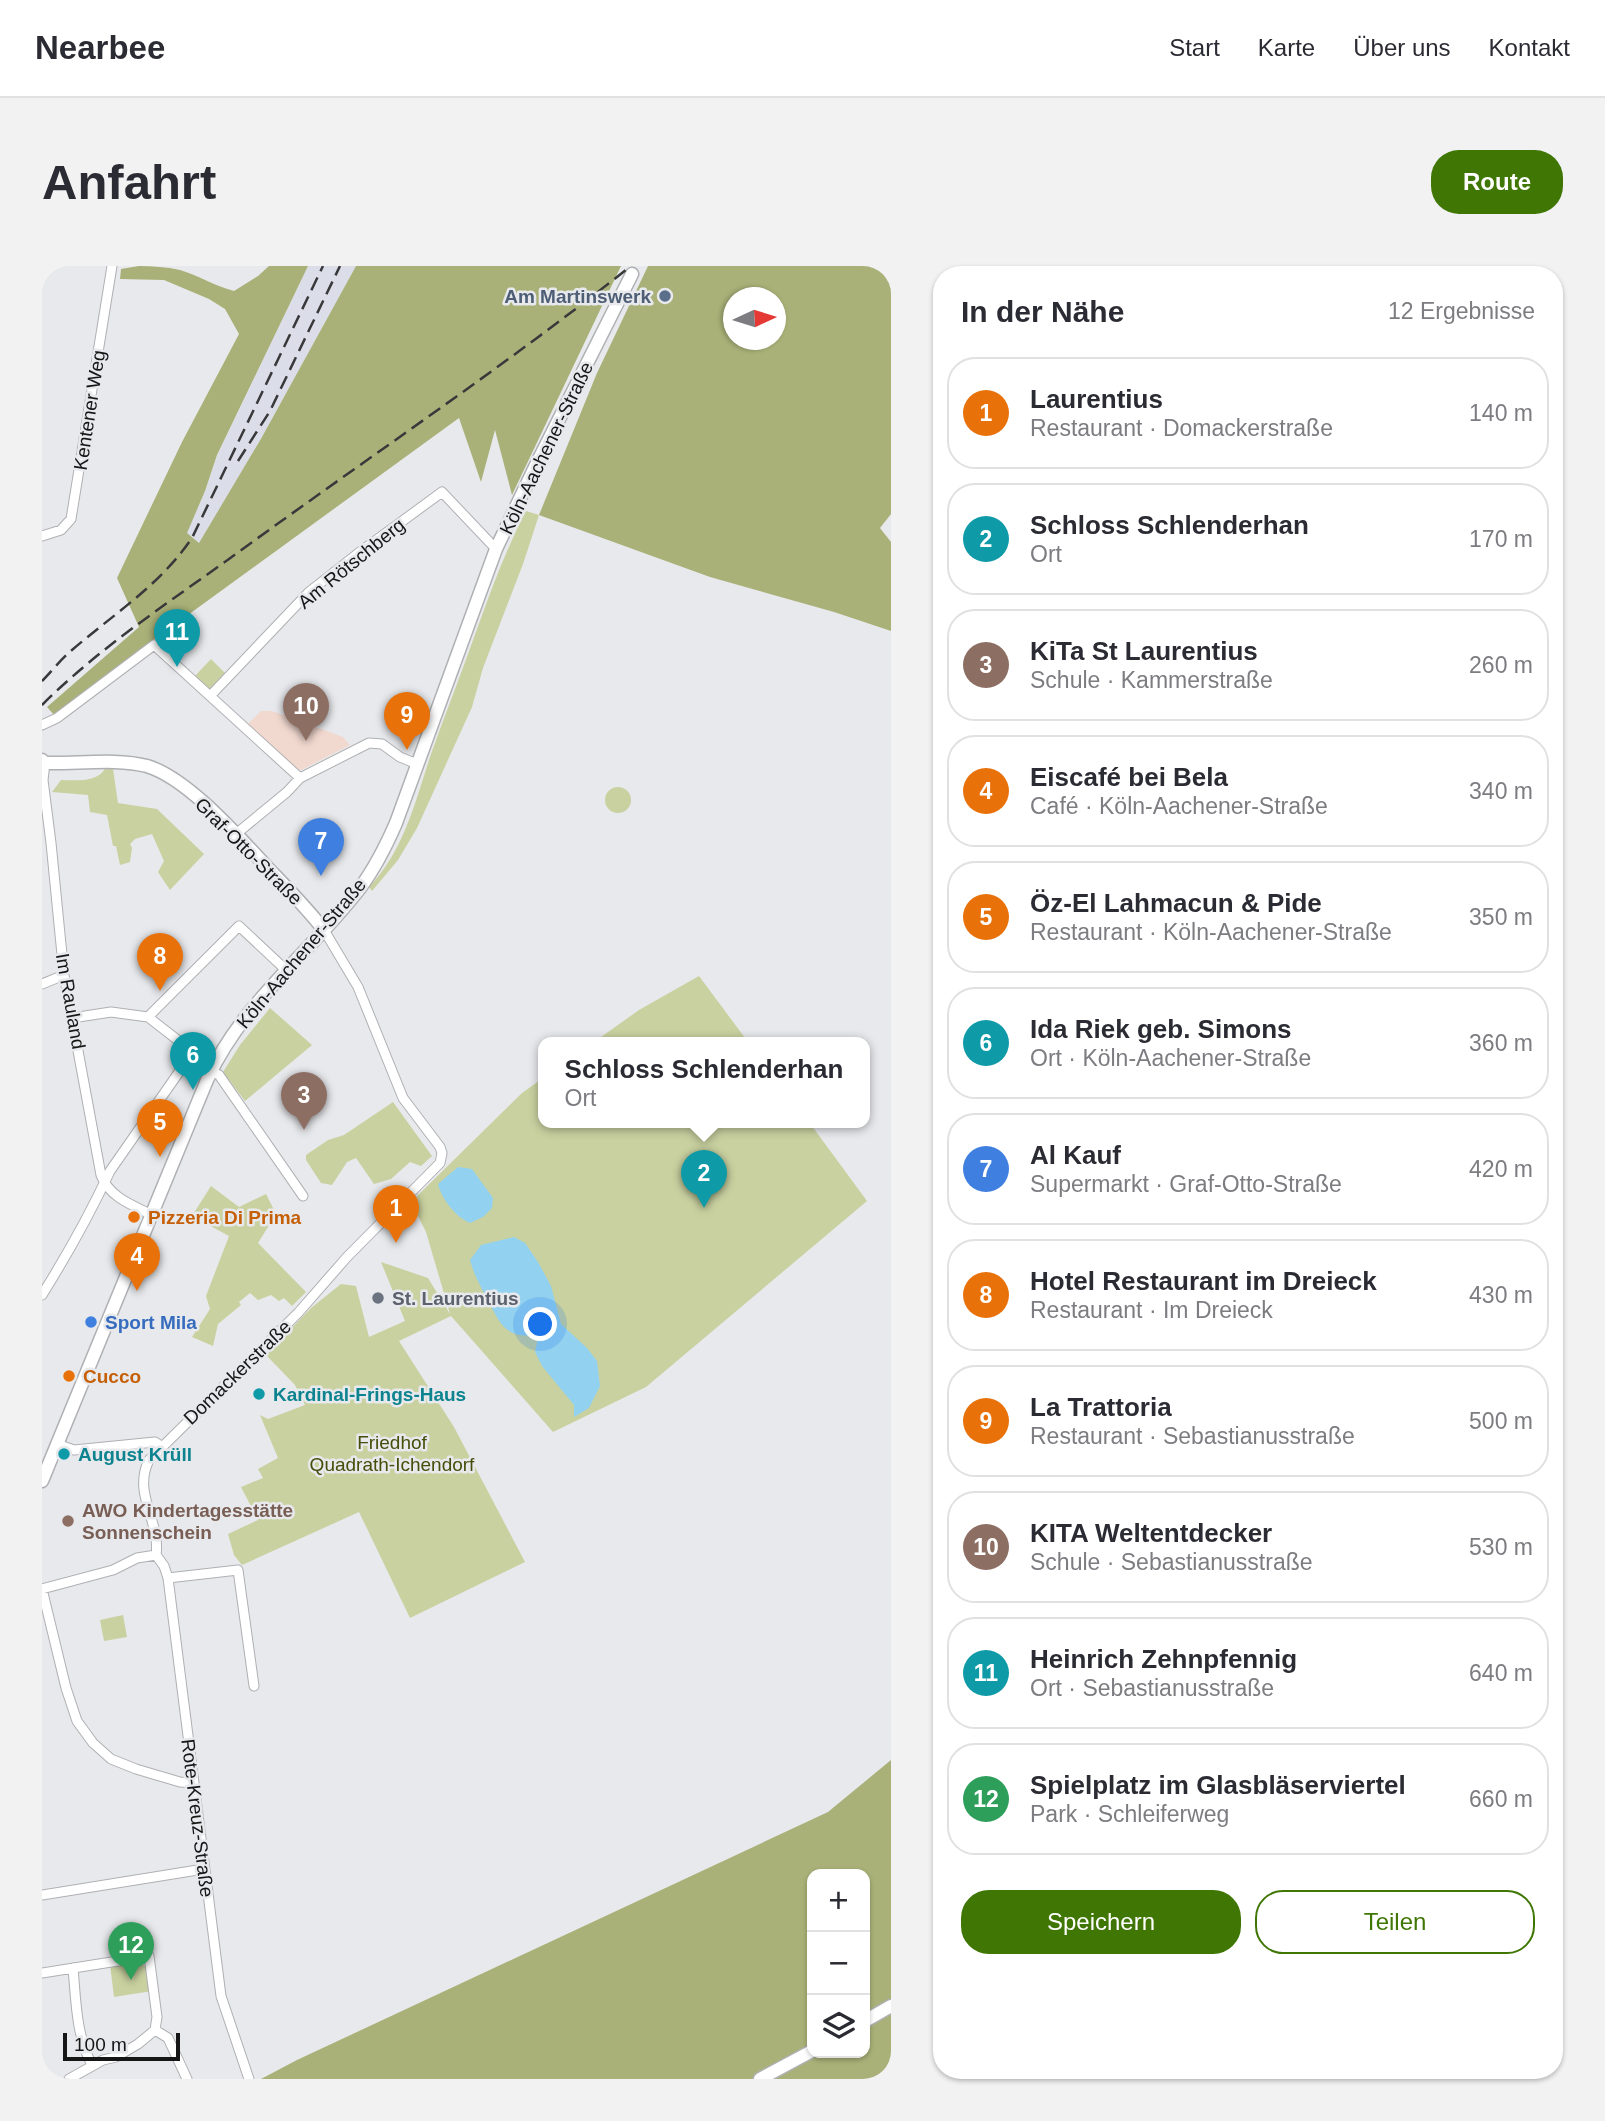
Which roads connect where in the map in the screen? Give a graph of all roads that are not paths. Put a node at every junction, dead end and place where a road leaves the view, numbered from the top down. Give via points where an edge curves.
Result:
1 (112, 266) edge
2 (632, 274) dead end
3 (42, 536) edge
4 (496, 549) junction
5 (211, 695) junction
6 (42, 725) edge
7 (43, 761) edge
8 (417, 764) junction
9 (300, 778) junction
10 (236, 834) junction
11 (324, 930) junction
12 (287, 971) junction
13 (64, 975) junction
14 (42, 984) edge
15 (148, 1017) junction
16 (72, 1018) junction
17 (193, 1052) junction
18 (213, 1067) junction
19 (442, 1153) joint
20 (104, 1184) junction
21 (303, 1196) dead end
22 (152, 1215) junction
23 (42, 1295) edge
24 (57, 1444) junction
25 (161, 1446) junction
26 (42, 1481) edge
27 (156, 1555) junction
28 (167, 1578) junction
29 (42, 1589) edge
30 (254, 1686) dead end
31 (192, 1783) junction
32 (204, 1870) junction
33 (42, 1895) edge
34 (73, 1968) junction
35 (42, 1973) edge
36 (891, 2006) edge
37 (870, 2018) edge
38 (155, 2030) junction
39 (807, 2054) edge
40 (92, 2065) junction
41 (69, 2079) edge
42 (187, 2079) edge
43 (249, 2079) edge
44 (760, 2079) edge

1 - 3 street, Kentener Weg via 71,519 61,530
2 - 4 main road, Köln-Aachener-Straße
4 - 5 street, Am Rötschberg via 442,492 309,592
4 - 8 main road, Köln-Aachener-Straße
5 - 6 street via 154,645
5 - 9 street
7 - 10 main road, Graf-Otto-Straße via 123,763 167,774
7 - 13 street, Im Rauland
8 - 9 street via 382,744 369,743
8 - 11 main road, Köln-Aachener-Straße via 382,854
9 - 10 street
10 - 11 main road, Graf-Otto-Straße
11 - 12 main road, Köln-Aachener-Straße
11 - 19 street, Graf-Otto-Straße via 358,987 403,1098
12 - 15 street via 239,926
12 - 18 main road, Köln-Aachener-Straße via 236,1030
13 - 14 street
13 - 16 street, Im Rauland
15 - 16 street via 111,1012
15 - 17 street
16 - 20 street, Im Rauland
17 - 18 street
17 - 20 street
18 - 21 street
18 - 22 main road, Köln-Aachener-Straße
19 - 25 street, Domackerstraße via 440,1163 298,1314
20 - 22 street
20 - 23 street
22 - 24 main road, Köln-Aachener-Straße
24 - 25 street via 74,1450 155,1442
24 - 26 main road, Köln-Aachener-Straße
25 - 27 street, Domackerstraße via 149,1460 142,1484 157,1538
27 - 28 street, Rote-Kreuz-Straße
27 - 29 street
28 - 30 street via 237,1570
28 - 31 street, Rote-Kreuz-Straße
29 - 31 street via 66,1688 77,1721 93,1743 111,1759
31 - 32 street, Rote-Kreuz-Straße
32 - 33 street
32 - 43 street, Rote-Kreuz-Straße via 221,1996
34 - 35 street
34 - 38 street via 149,1956
34 - 40 street via 78,2026
36 - 37 main road
38 - 40 street via 116,2057
38 - 42 street via 168,2038
39 - 44 main road
40 - 41 street

